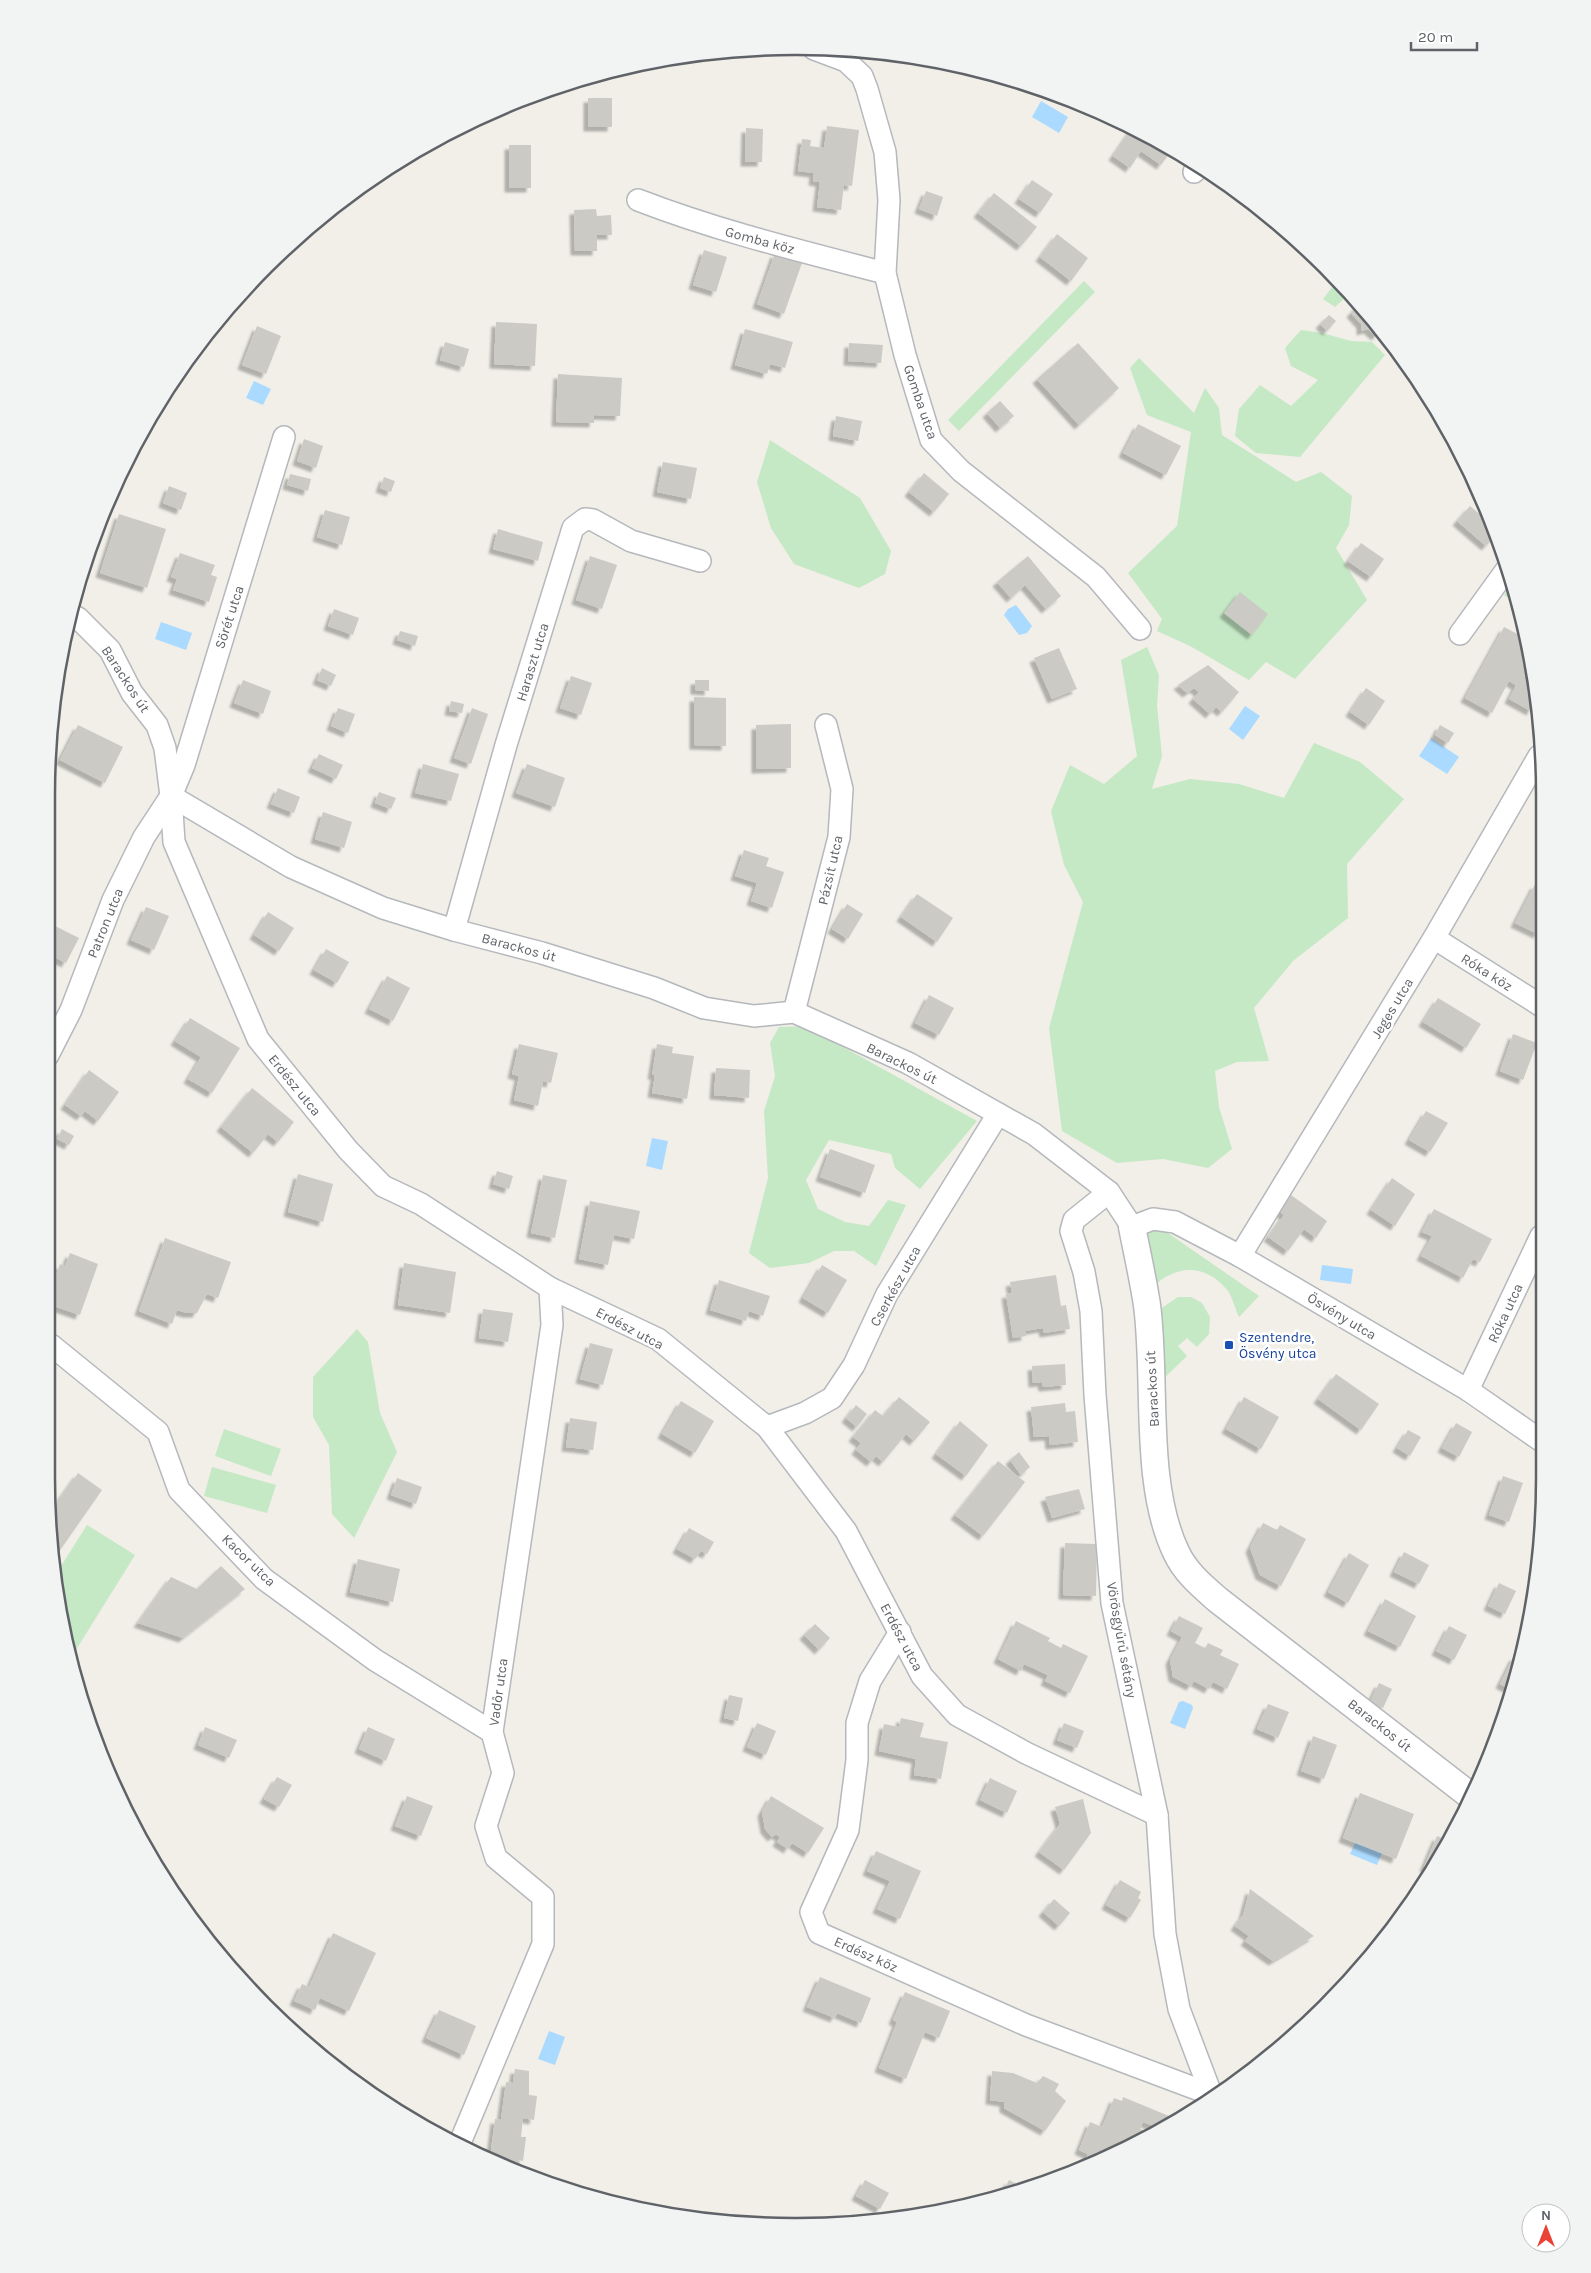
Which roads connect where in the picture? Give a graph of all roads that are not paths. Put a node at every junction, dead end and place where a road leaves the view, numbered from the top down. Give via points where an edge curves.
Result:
1 (836, 57) edge
2 (638, 200) dead end
3 (885, 273) junction
4 (284, 437) dead end
5 (700, 561) dead end
6 (1502, 575) edge
7 (77, 617) edge
8 (1140, 629) dead end
9 (1460, 634) dead end
10 (826, 725) dead end
11 (1535, 763) edge
12 (171, 796) junction
13 (454, 930) junction
14 (1434, 938) junction
15 (1536, 1002) edge
16 (794, 1012) junction
17 (55, 1041) edge
18 (998, 1114) junction
19 (1109, 1192) junction
20 (1132, 1226) junction
21 (1536, 1248) edge
22 (1240, 1256) junction
23 (550, 1288) junction
24 (55, 1348) edge
25 (1468, 1390) junction
26 (767, 1427) junction
27 (1536, 1437) edge
28 (900, 1632) junction
29 (492, 1732) junction
30 (1466, 1792) edge
31 (1157, 1814) junction
32 (1208, 2092) edge
33 (1202, 2096) edge
34 (462, 2139) edge

1 - 3 street, Gomba utca via 846,60 862,76 885,152 889,200
2 - 3 street, Gomba köz via 749,237
3 - 8 street, Gomba utca via 905,356 931,440 961,471 1096,576
4 - 12 street, Sörét utca via 184,765
5 - 13 street, Haraszt utca via 631,541 593,520 585,519 573,528 506,745
6 - 9 street
7 - 12 street, Barackos út via 110,650 132,693 157,724 165,748
10 - 16 street, Pázsit utca via 842,789 839,837
11 - 14 street, Jeges utca
12 - 13 street, Barackos út via 291,867 383,908
12 - 17 street, Patron utca via 144,837 113,900 71,1010
12 - 23 street, Erdész utca via 174,842 258,1039 348,1150 382,1186 421,1204
13 - 16 street, Barackos út via 542,953 654,988 704,1008 754,1016
14 - 15 street, Róka köz
14 - 22 street, Jeges utca
16 - 18 street, Barackos út via 908,1063
18 - 19 street, Barackos út via 1034,1134
18 - 26 street, Cserkész utca via 887,1294 854,1365 832,1398 805,1413
19 - 20 street, Barackos út
19 - 31 street, Vörösgyűrű sétány via 1074,1220 1071,1231 1092,1311 1095,1395 1112,1603
20 - 22 street, Ösvény utca via 1153,1219 1175,1222
20 - 30 street, Barackos út via 1147,1305 1157,1482 1164,1522 1176,1554 1192,1576 1218,1600
21 - 25 street, Róka utca
22 - 25 street, Ösvény utca
23 - 26 street, Erdész utca via 658,1340
23 - 29 street, Vadőr utca via 552,1325
24 - 29 street, Kacor utca via 158,1432 179,1490 264,1579 375,1660
25 - 27 street, Ösvény utca
26 - 28 street, Erdész utca via 846,1531
28 - 31 street, Erdész utca via 922,1676 957,1715 1034,1757
28 - 33 street, Erdész köz via 870,1680 857,1723 857,1760 848,1830 811,1912 819,1933 1026,2025
29 - 34 street, Vadőr utca via 503,1773 486,1826 496,1858 543,1897 543,1944
31 - 32 street, Vörösgyűrű sétány via 1164,1934 1177,1999

